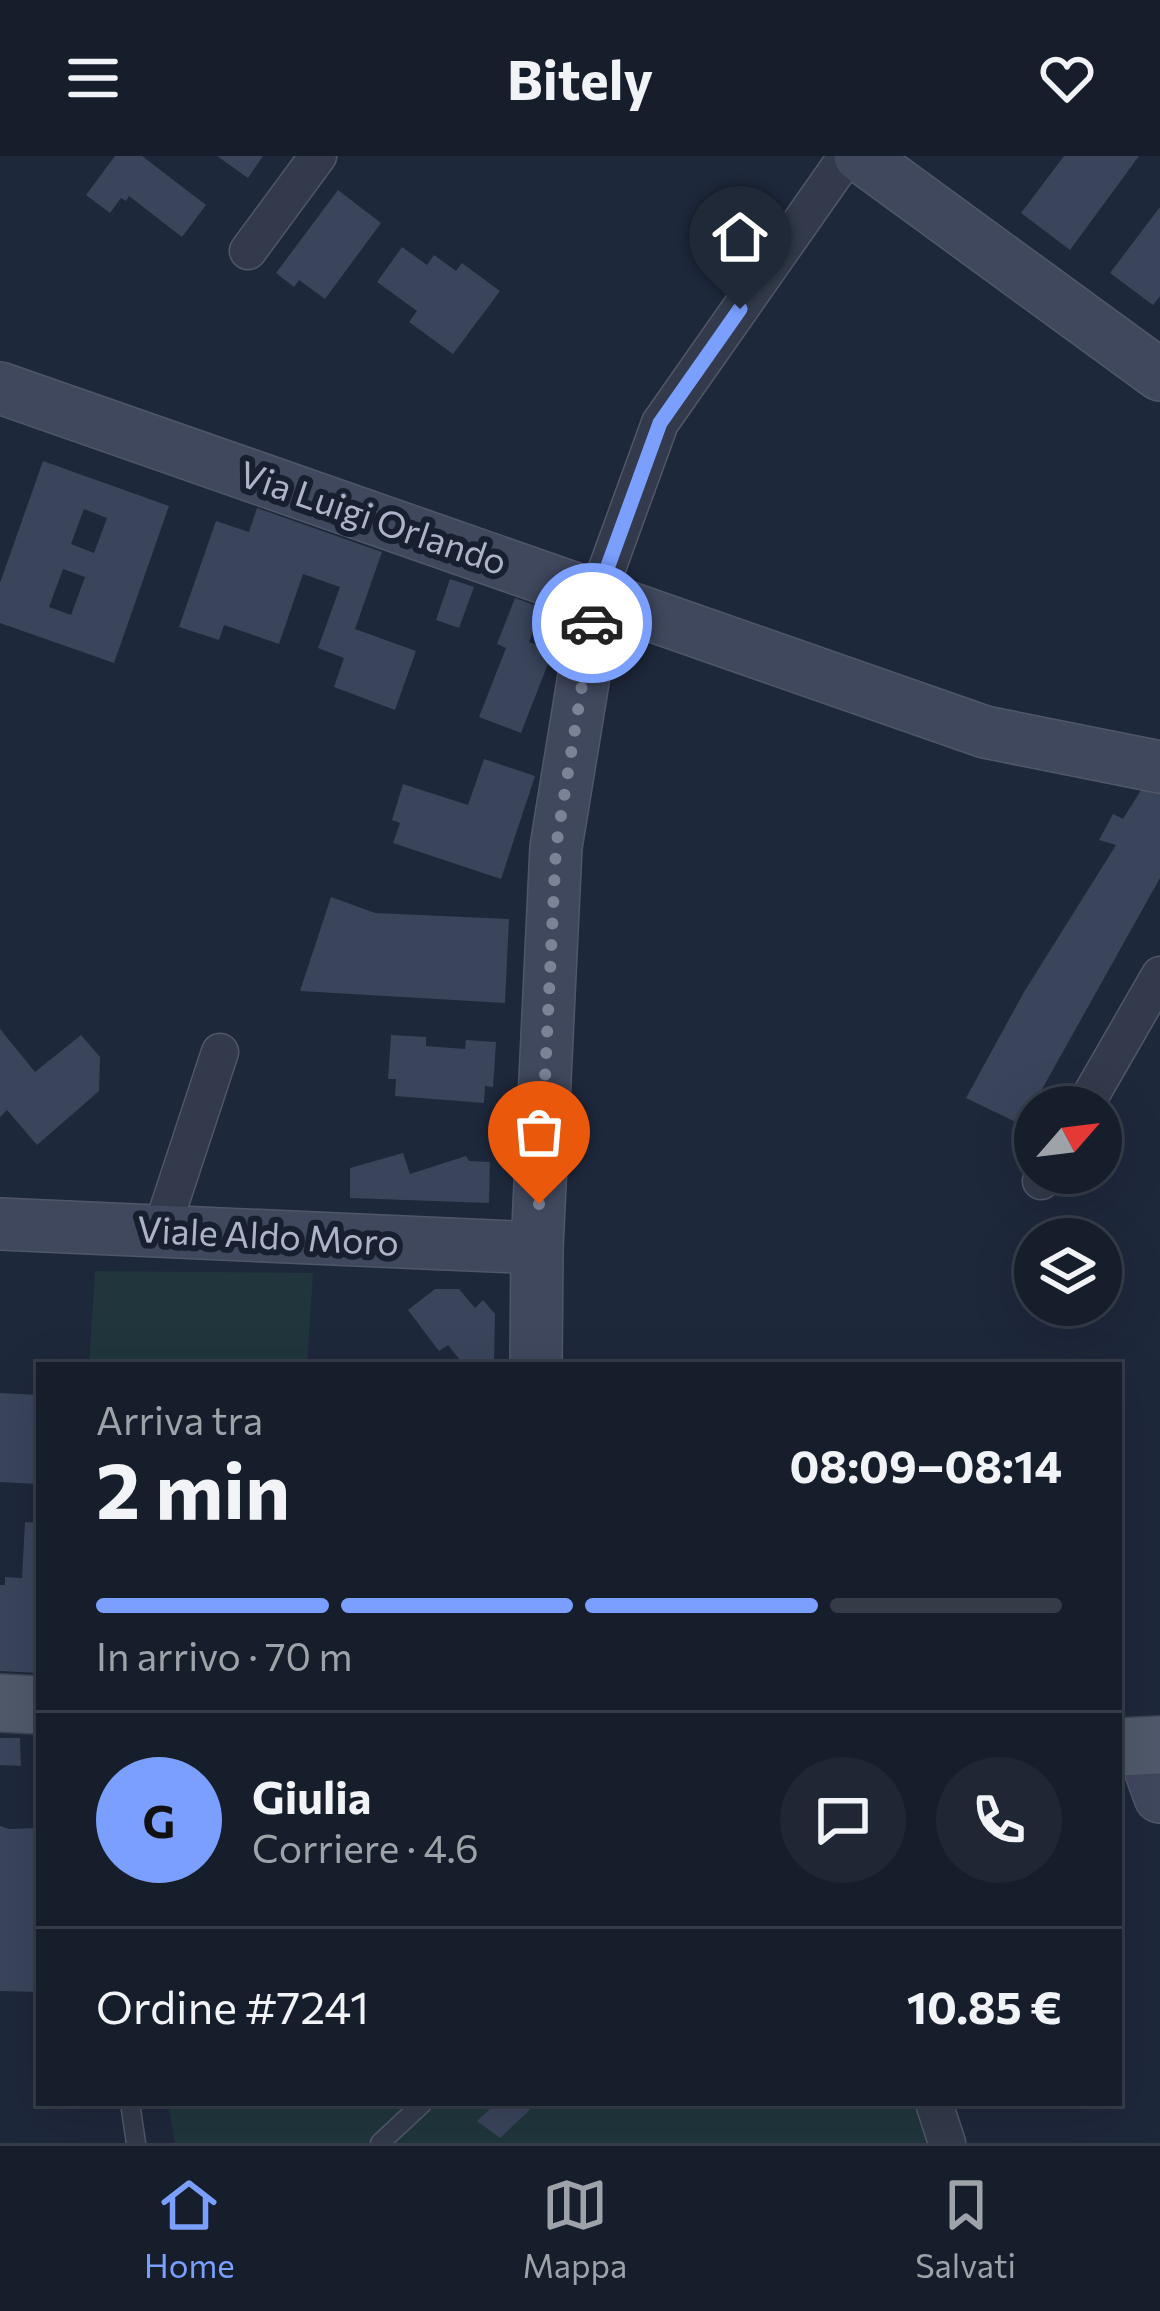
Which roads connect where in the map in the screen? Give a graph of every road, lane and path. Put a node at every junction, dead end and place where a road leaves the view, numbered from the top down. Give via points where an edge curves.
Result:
1 (318, 156) edge
2 (848, 156) edge
3 (860, 156) edge
4 (248, 251) dead end
5 (1160, 375) edge
6 (0, 388) edge
7 (597, 596) junction
8 (1160, 767) edge
9 (1160, 974) edge
10 (220, 1052) dead end
11 (1096, 1086) edge
12 (0, 1224) edge
13 (161, 1231) junction
14 (537, 1248) junction
15 (536, 1362) edge
16 (0, 1703) edge
17 (36, 1705) edge
18 (130, 2106) edge
19 (420, 2106) edge
20 (935, 2106) edge
21 (136, 2143) edge
22 (380, 2143) edge
23 (946, 2143) edge

1 - 4 street
2 - 7 street via 660,423
3 - 5 street
6 - 7 street, Via Luigi Orlando
7 - 8 street, Via Luigi Orlando via 985,733
7 - 14 street via 556,847
9 - 11 street
10 - 13 street
12 - 13 street, Viale Aldo Moro
13 - 14 street, Viale Aldo Moro
14 - 15 street
16 - 17 main road
18 - 21 lane
19 - 22 lane
20 - 23 street

